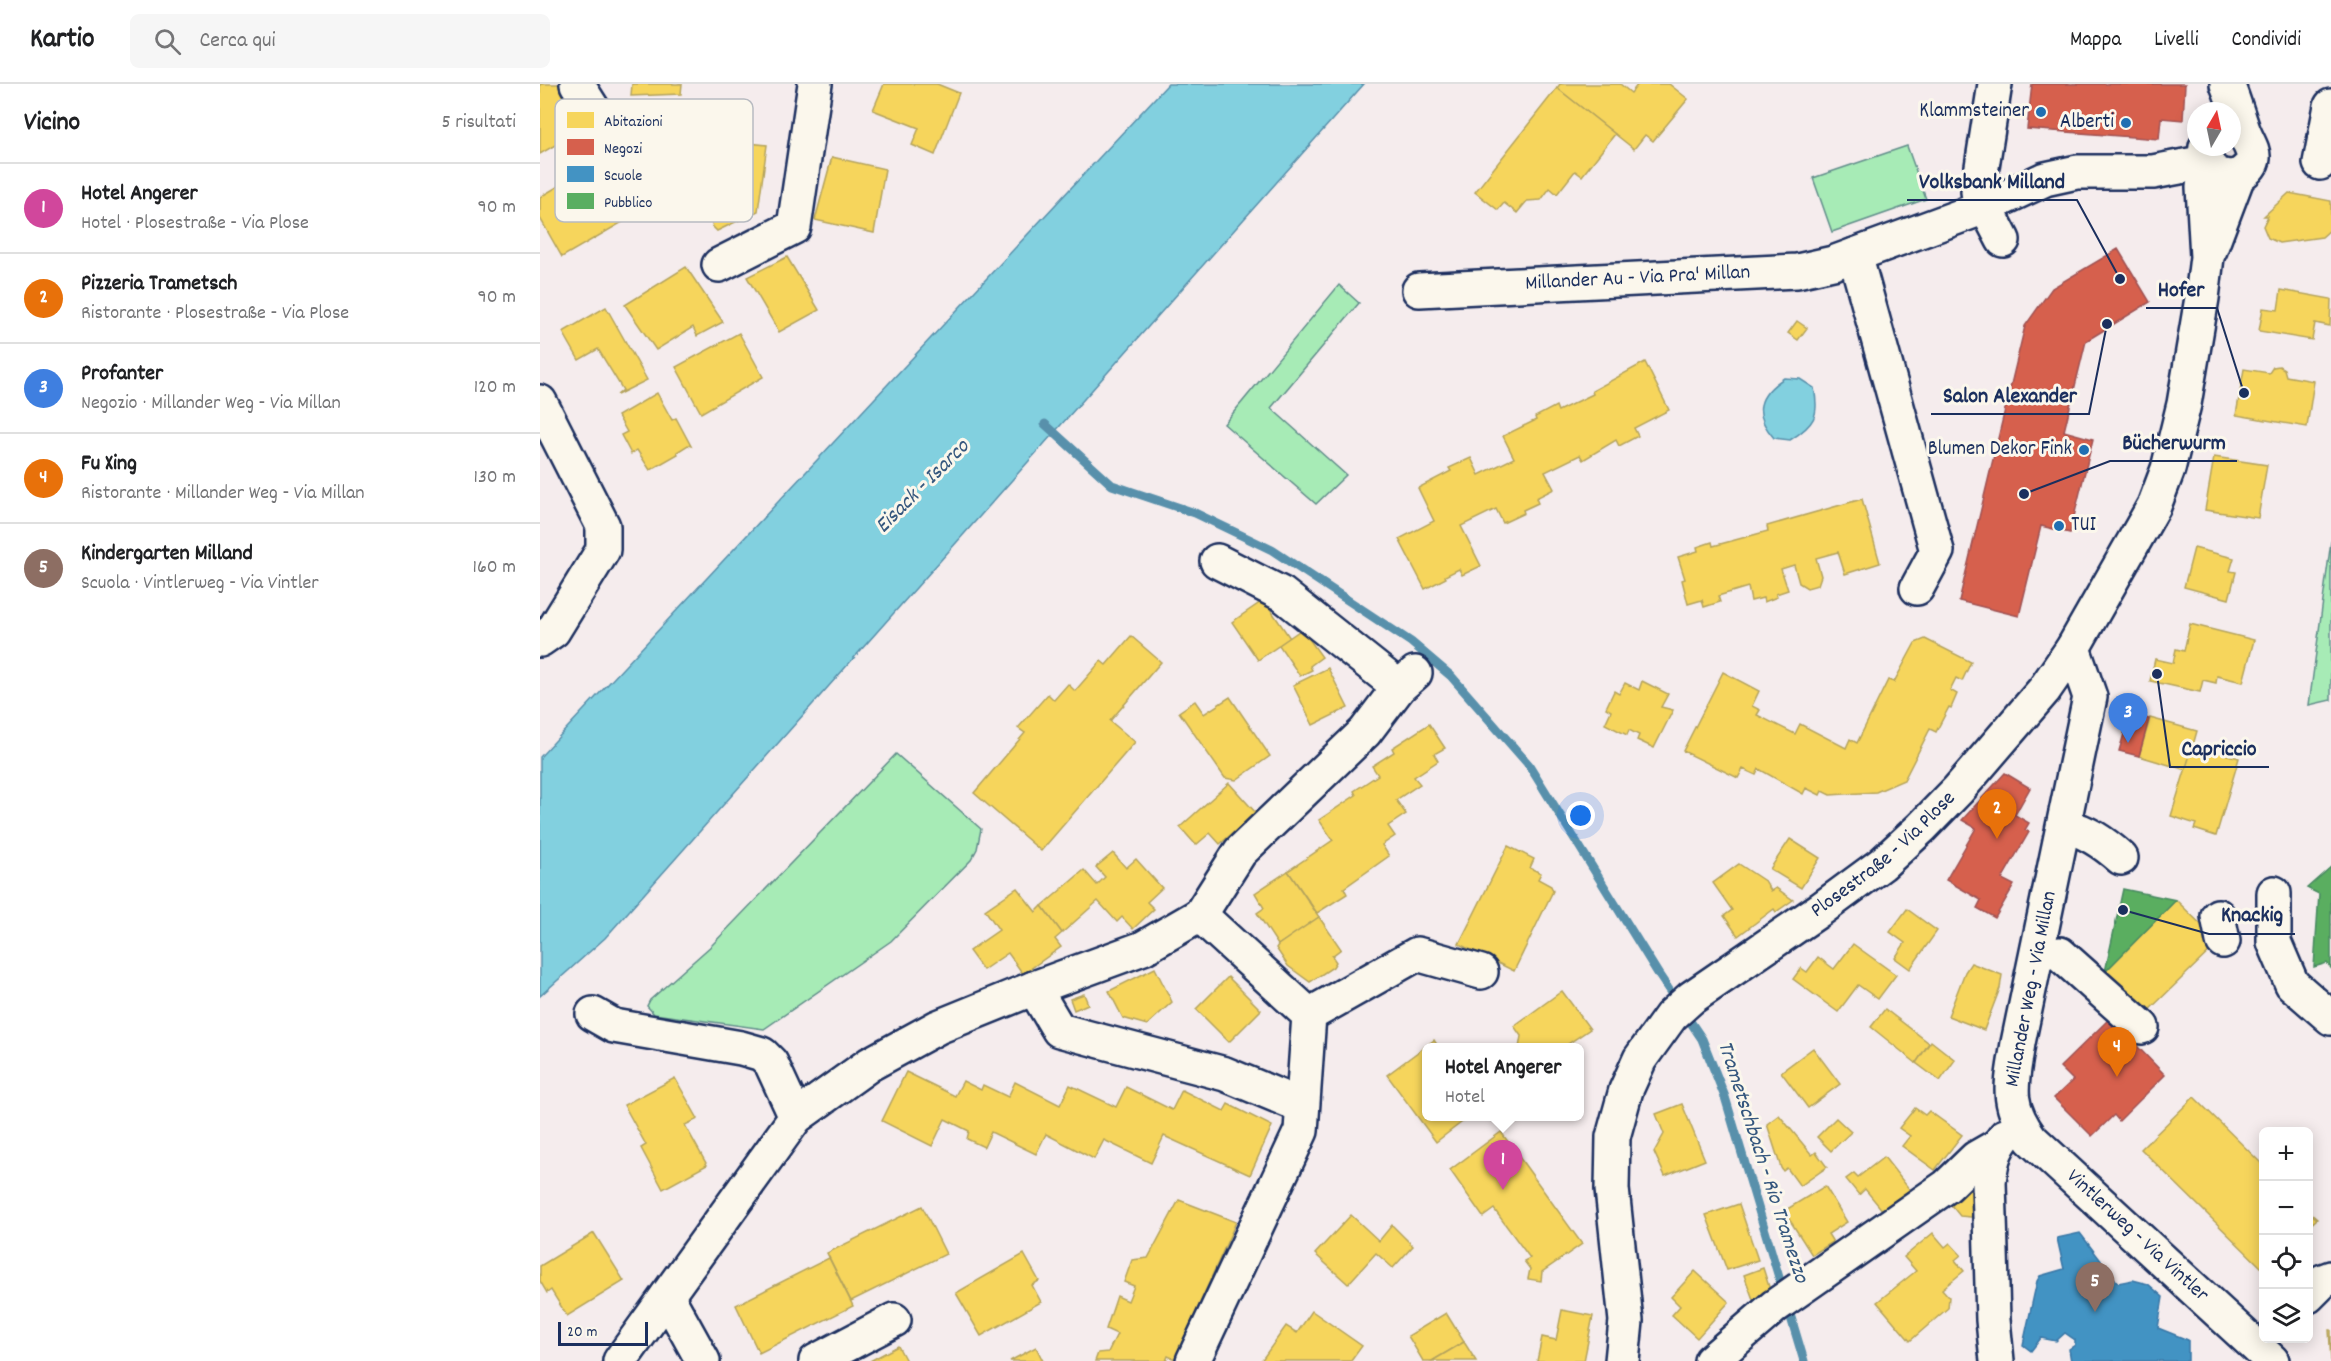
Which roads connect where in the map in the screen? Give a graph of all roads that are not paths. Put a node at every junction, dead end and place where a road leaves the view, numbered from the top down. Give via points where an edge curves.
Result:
1 (577, 84) edge
2 (815, 84) edge
3 (1995, 84) edge
4 (2220, 84) edge
5 (2227, 84) edge
6 (586, 99) edge
7 (2215, 102) edge
8 (2231, 102) edge
9 (2331, 106) edge
10 (2241, 135) edge
11 (2215, 163) edge
12 (2320, 163) dead end
13 (2153, 172) junction
14 (1985, 207) junction
15 (2205, 219) junction
16 (2003, 240) dead end
17 (1855, 255) junction
18 (2207, 257) junction
19 (719, 265) dead end
20 (1419, 290) dead end
21 (540, 402) edge
22 (1216, 561) dead end
23 (1917, 588) dead end
24 (546, 635) edge
25 (2073, 648) junction
26 (2064, 826) junction
27 (2121, 858) dead end
28 (2274, 893) dead end
29 (1200, 915) junction
30 (2061, 954) dead end
31 (1481, 972) dead end
32 (1034, 988) junction
33 (593, 1014) dead end
34 (1309, 1015) junction
35 (2331, 1018) edge
36 (2142, 1027) dead end
37 (1302, 1106) junction
38 (796, 1117) junction
39 (2019, 1123) junction
40 (1996, 1146) junction
41 (2331, 1278) edge
42 (2313, 1291) edge
43 (667, 1296) junction
44 (2331, 1303) edge
45 (2313, 1304) edge
46 (894, 1320) dead end
47 (2264, 1349) edge
48 (620, 1361) edge
49 (703, 1361) edge
50 (816, 1361) edge
51 (1193, 1361) edge
52 (1622, 1361) edge
53 (1711, 1361) edge
54 (1997, 1361) edge

1 - 6 street
2 - 19 street via 794,227
3 - 14 street via 1978,192
4 - 7 street
5 - 8 street, Plosestraße - Via Plose
9 - 12 street
10 - 11 street, Plosestraße - Via Plose via 2253,148 2248,168
11 - 13 street, Millander Au - Via Pra' Millan
11 - 15 street, Plosestraße - Via Plose via 2203,187
11 - 18 street, Plosestraße - Via Plose
13 - 14 street, Millander Au - Via Pra' Millan via 2077,172 2045,179
13 - 15 street via 2188,199
14 - 16 street
14 - 17 street, Millander Au - Via Pra' Millan
15 - 18 street, Plosestraße - Via Plose
17 - 20 street, Millander Au - Via Pra' Millan via 1797,271
17 - 23 street via 1937,551
18 - 25 street, Plosestraße - Via Plose via 2184,404 2168,469 2154,506
21 - 24 street via 603,526 603,550
22 - 29 street via 1282,594 1407,680 1365,732 1240,852
25 - 26 street, Millander Weg - Via Millan via 2090,697
25 - 52 street, Plosestraße - Via Plose via 2044,690 1959,790 1921,828 1882,864 1681,1007 1640,1059 1626,1090 1613,1137 1612,1189 1626,1321
26 - 27 street via 2107,845
26 - 39 street, Millander Weg - Via Millan via 2011,1086
28 - 35 street via 2274,942 2292,984
29 - 32 street via 1143,948
29 - 34 street
30 - 36 street
31 - 34 street via 1417,954
32 - 37 street via 1059,1030 1225,1074
32 - 38 street via 938,1028 880,1059
33 - 38 street via 614,1026 762,1054 771,1062
34 - 37 street
37 - 51 street via 1301,1131
38 - 43 street
39 - 40 street
39 - 47 street, Vintlerweg - Via Vintler via 2031,1139
40 - 53 street via 1976,1158 1947,1186 1775,1306
40 - 54 street via 1989,1182
41 - 42 street
43 - 48 street
43 - 49 street
44 - 45 street
46 - 50 street

